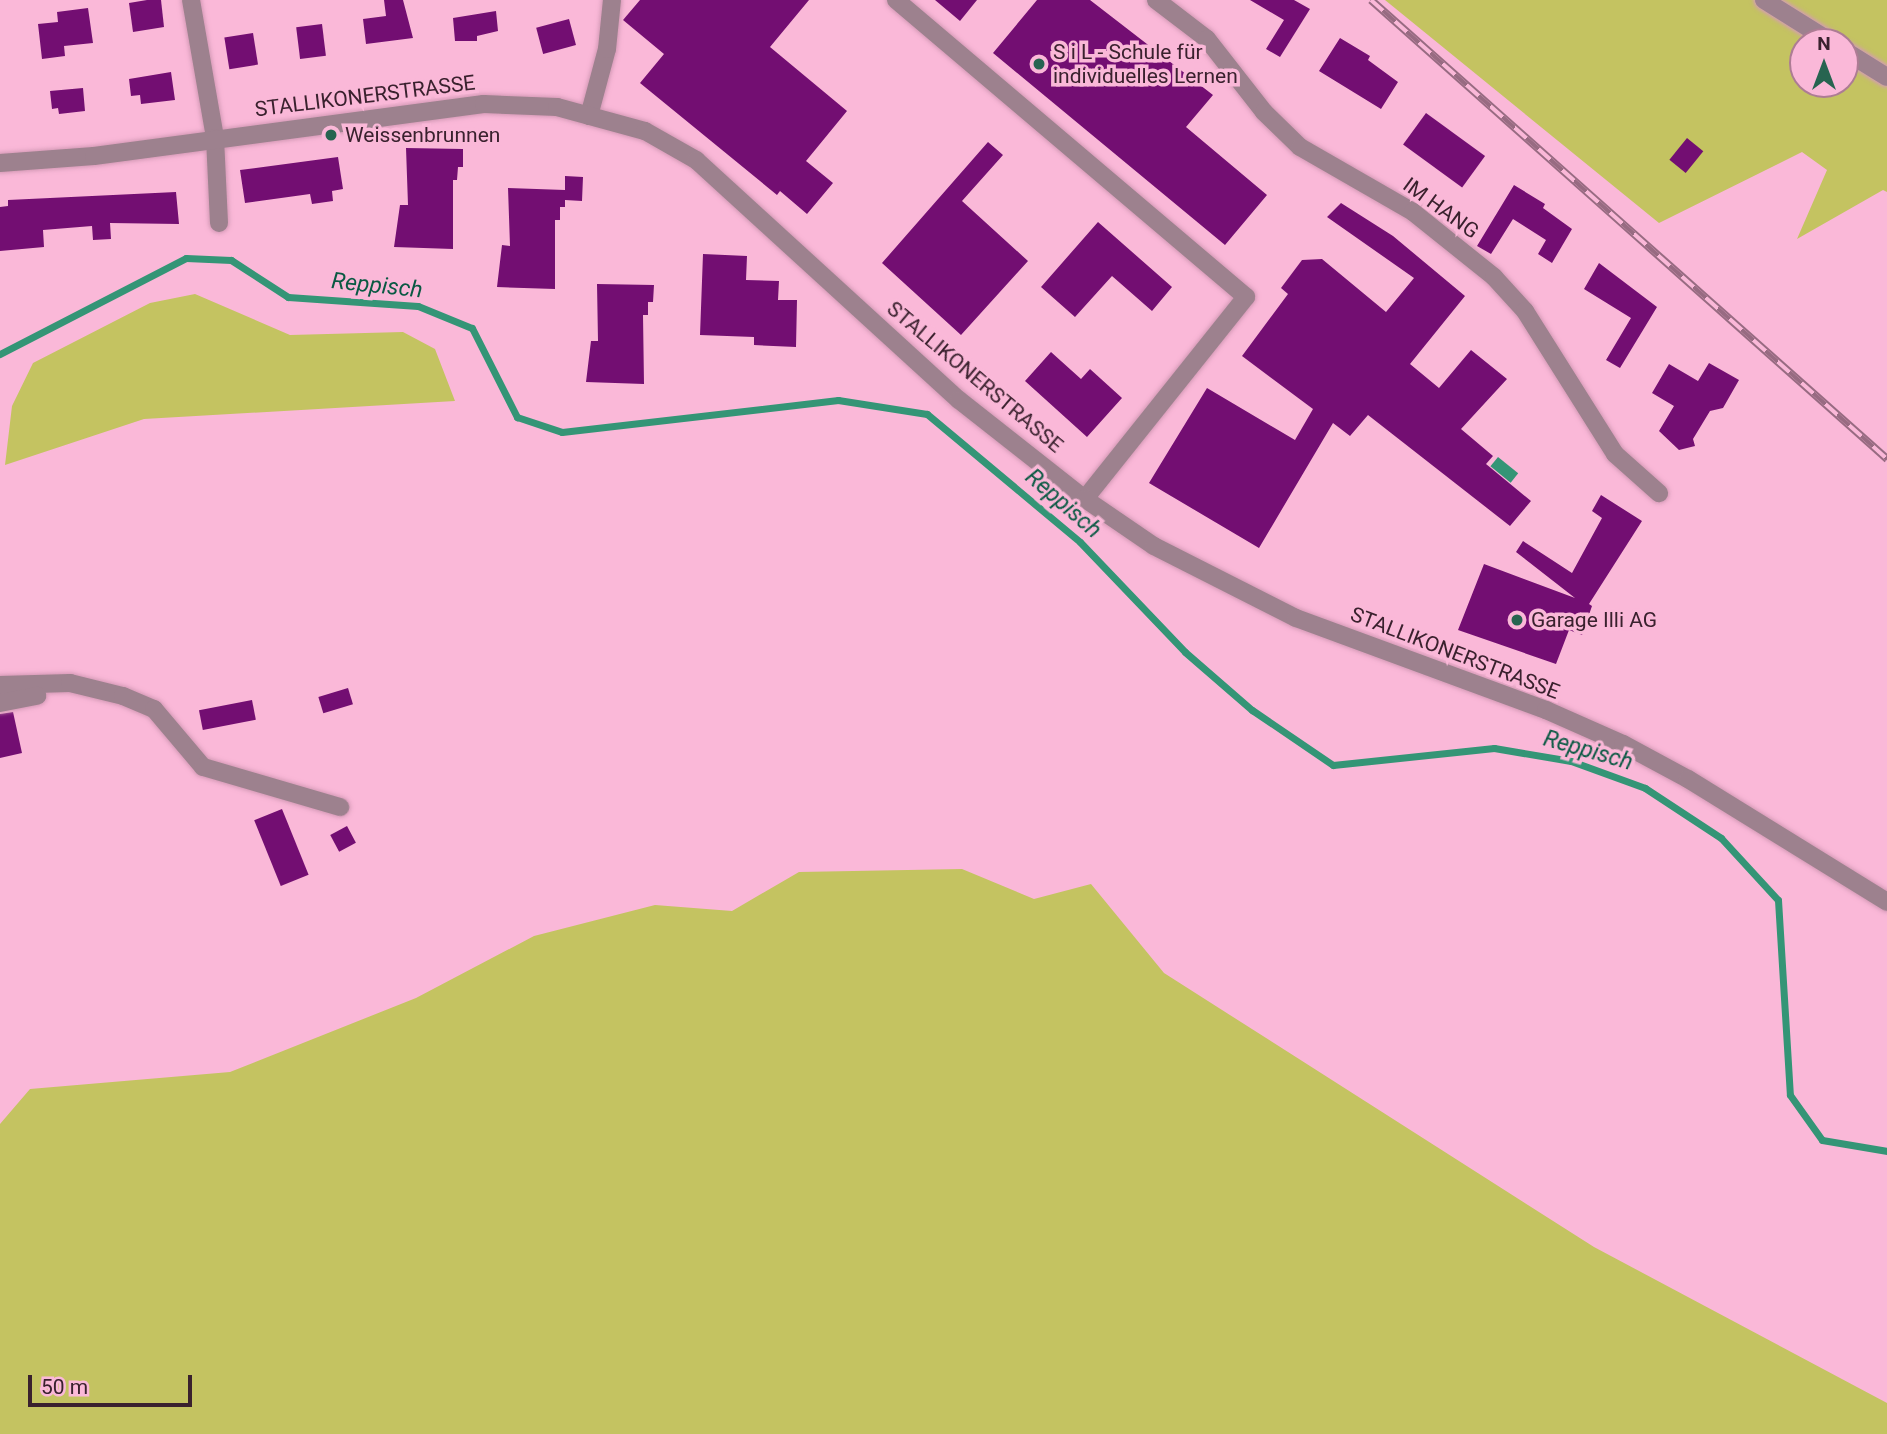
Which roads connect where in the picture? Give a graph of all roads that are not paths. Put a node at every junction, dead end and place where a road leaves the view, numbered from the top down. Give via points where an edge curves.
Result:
1 (191, 0) edge
2 (612, 0) edge
3 (896, 0) edge
4 (1156, 0) edge
5 (1764, 0) edge
6 (1809, 28) edge
7 (1859, 60) edge
8 (1887, 77) edge
9 (589, 116) junction
10 (215, 138) junction
11 (0, 163) edge
12 (219, 223) dead end
13 (1659, 493) dead end
14 (1085, 499) junction
15 (0, 685) edge
16 (37, 696) dead end
17 (0, 703) edge
18 (340, 807) dead end
19 (1887, 902) edge

1 - 10 street
2 - 9 street via 607,49
3 - 14 street via 1246,297
4 - 13 street, IM HANG via 1207,39 1264,113 1300,147 1413,212 1494,277 1525,311 1615,454
5 - 6 street
7 - 8 street
9 - 10 street, STALLIKONERSTRASSE via 557,107 462,105
9 - 14 street, STALLIKONERSTRASSE via 645,131 696,160 959,400
10 - 11 street, STALLIKONERSTRASSE via 94,156
10 - 12 street
14 - 19 street, STALLIKONERSTRASSE via 1164,552 1296,618 1546,710 1623,744
15 - 18 street via 70,683 123,696 154,709 202,767
16 - 17 street

